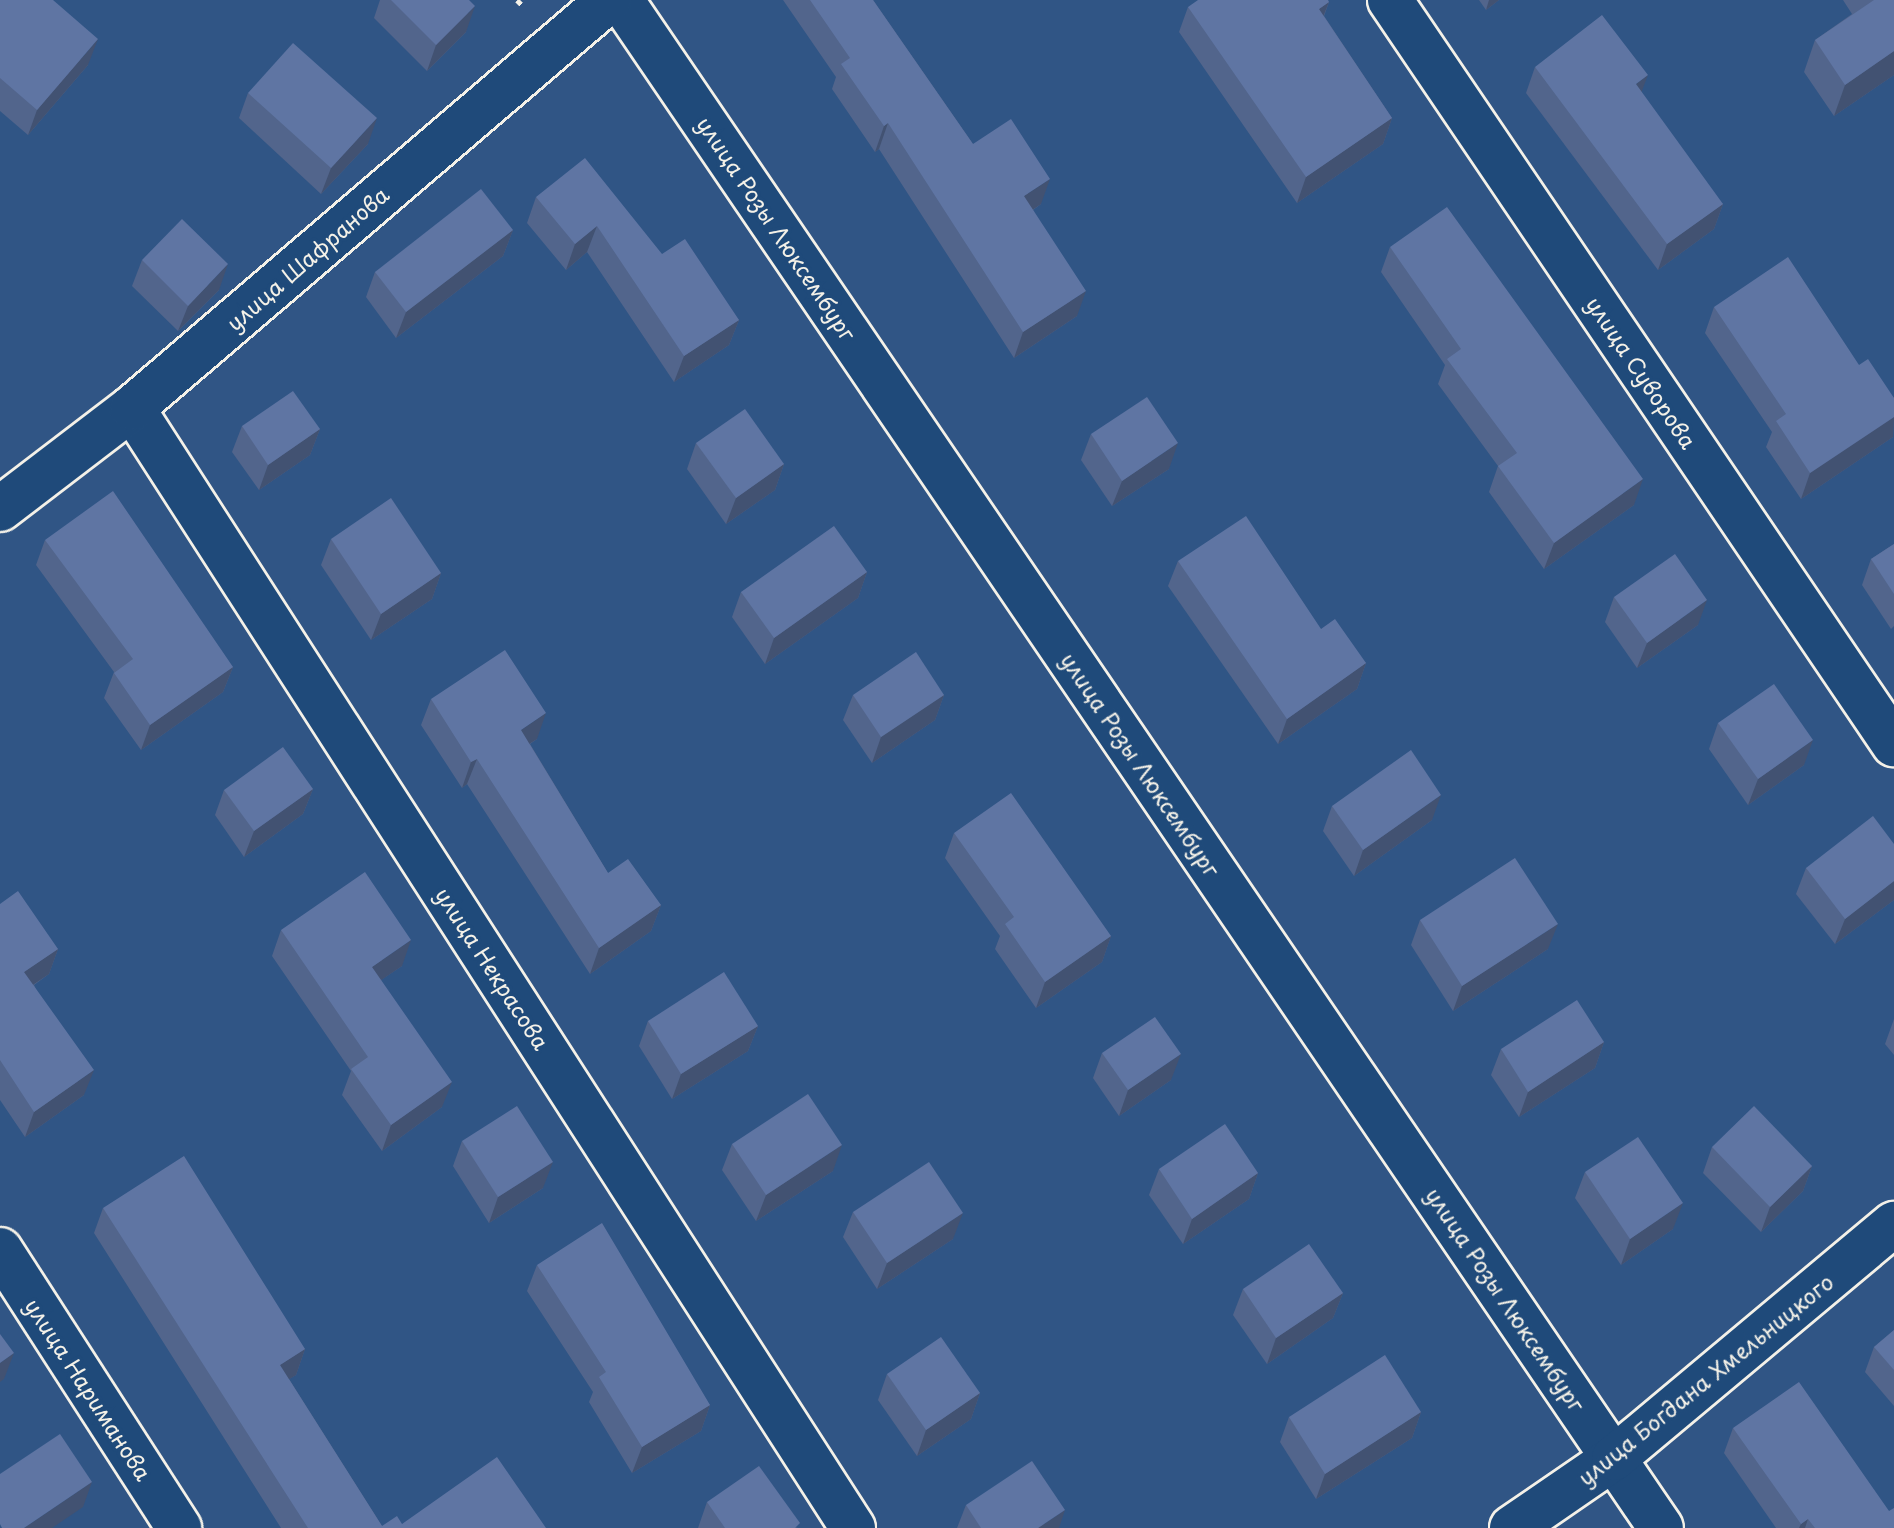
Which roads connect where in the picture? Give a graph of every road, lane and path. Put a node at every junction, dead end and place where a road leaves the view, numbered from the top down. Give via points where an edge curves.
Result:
1 (609, 0) edge
2 (621, 0) edge
3 (1390, 0) edge
4 (132, 408) junction
5 (0, 509) edge
6 (1894, 744) edge
7 (1894, 1224) edge
8 (0, 1250) edge
9 (1614, 1458) junction
10 (179, 1528) edge
11 (853, 1528) edge
12 (1512, 1528) edge
13 (1661, 1528) edge

1 - 4 street, улица Шафранова
2 - 9 street, улица Розы Люксембург
3 - 6 street, улица Суворова
4 - 5 street, улица Шафранова
4 - 11 street, улица Некрасова
7 - 9 street, улица Богдана Хмельницкого
8 - 10 street, улица Нариманова
9 - 12 street, улица Богдана Хмельницкого
9 - 13 street, улица Розы Люксембург

